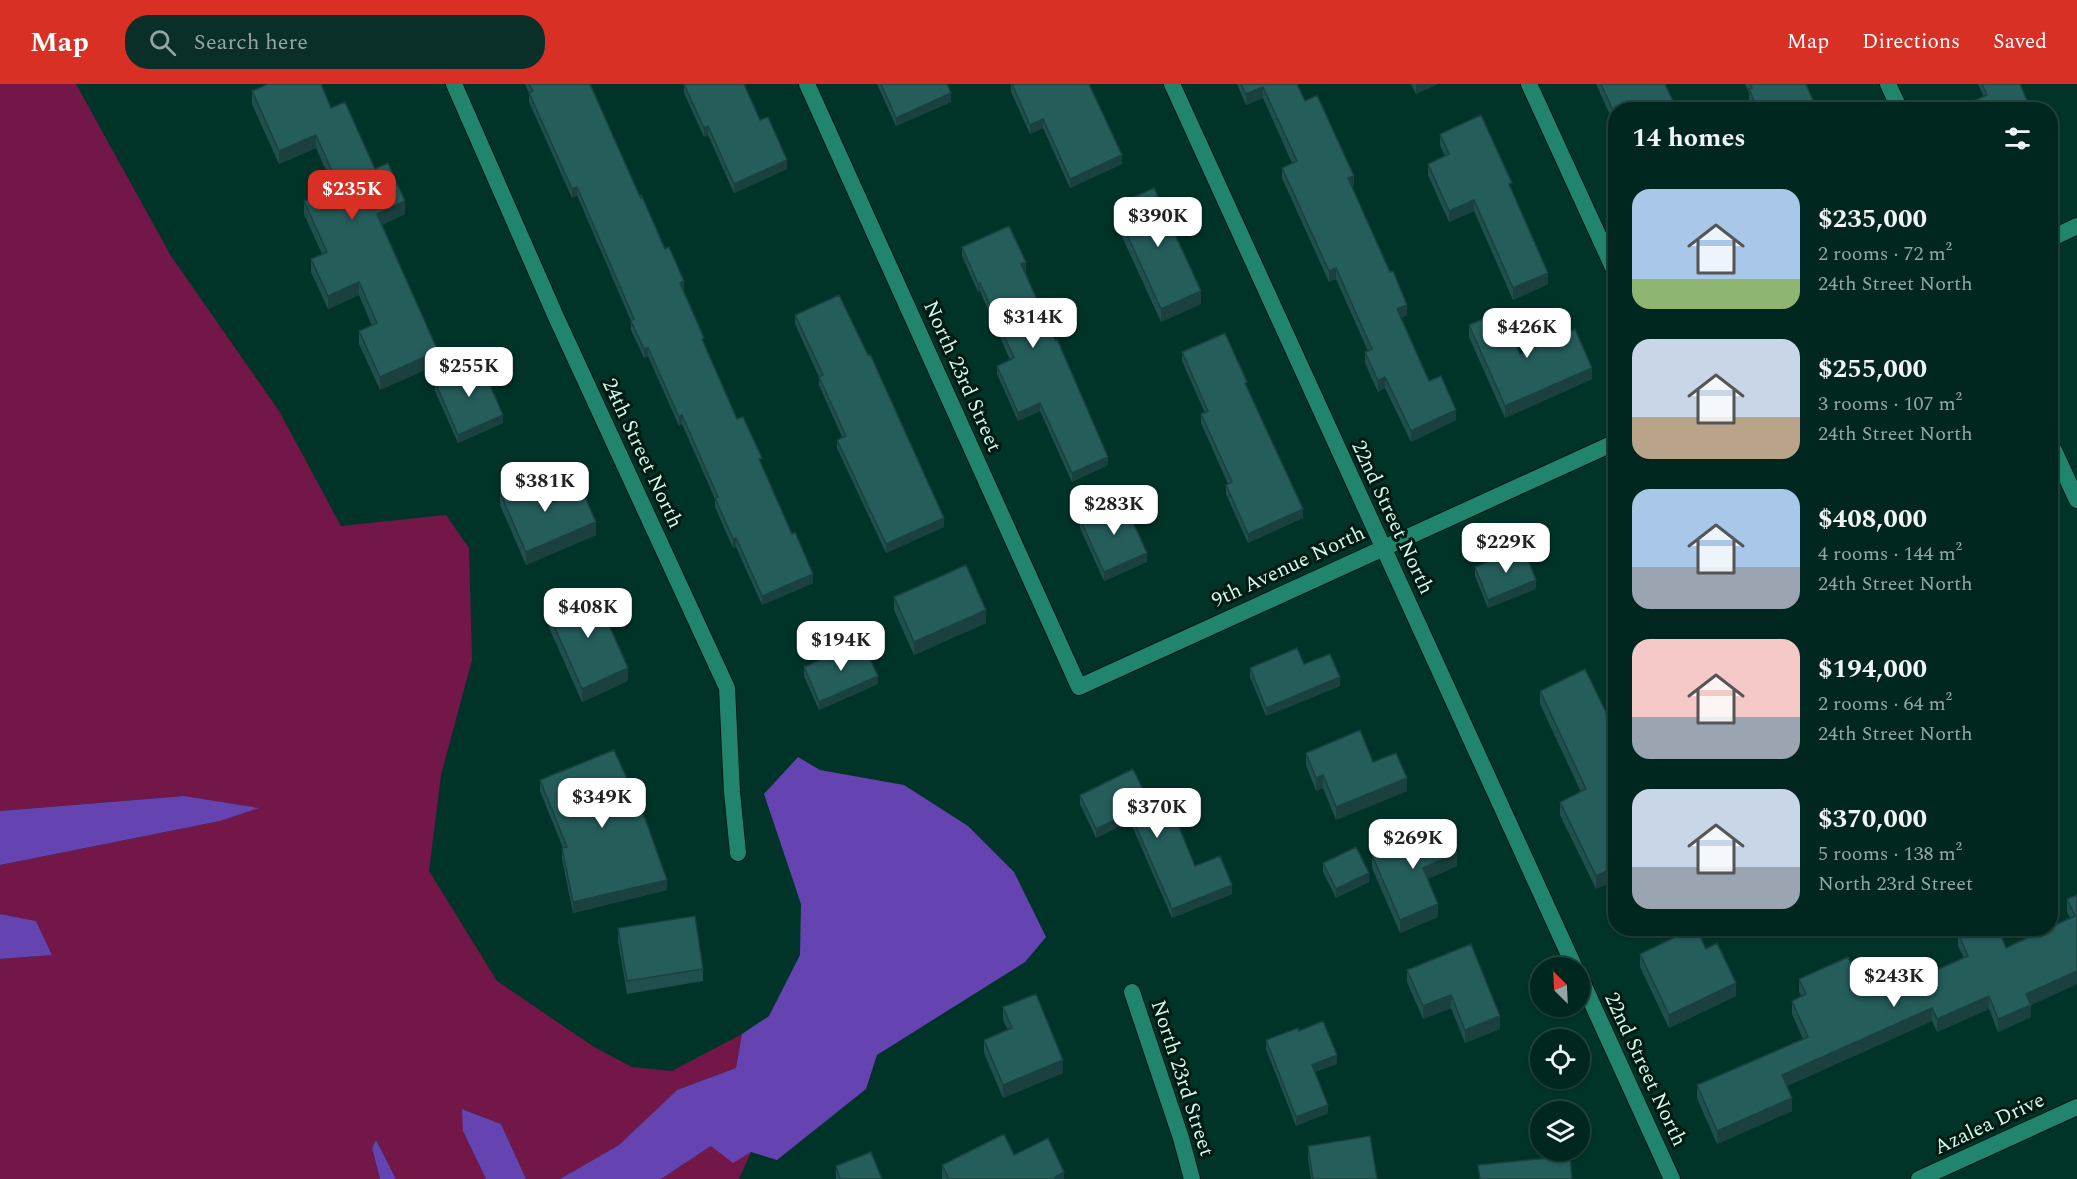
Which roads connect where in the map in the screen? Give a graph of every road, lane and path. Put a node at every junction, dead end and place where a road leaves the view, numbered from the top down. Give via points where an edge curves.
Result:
1 (454, 84) edge
2 (807, 84) edge
3 (1172, 84) edge
4 (1529, 84) edge
5 (1888, 84) edge
6 (1896, 102) edge
7 (2077, 226) edge
8 (2058, 235) edge
9 (1608, 257) edge
10 (1608, 446) edge
11 (2058, 459) edge
12 (2077, 500) edge
13 (1382, 547) junction
14 (1079, 687) joint
15 (738, 853) dead end
16 (1570, 957) edge
17 (1132, 992) dead end
18 (1590, 999) edge
19 (2077, 1107) edge
20 (1192, 1179) edge
21 (1672, 1179) edge
22 (1919, 1179) edge

1 - 15 street, 24th Street North via 556,317 727,688
2 - 14 street, North 23rd Street
3 - 13 street, 22nd Street North
4 - 9 street
5 - 6 street
7 - 8 street
10 - 13 street, 9th Avenue North
11 - 12 street
13 - 14 street, 9th Avenue North
13 - 16 street, 22nd Street North
17 - 20 street, North 23rd Street
18 - 21 street, 22nd Street North
19 - 22 street, Azalea Drive

